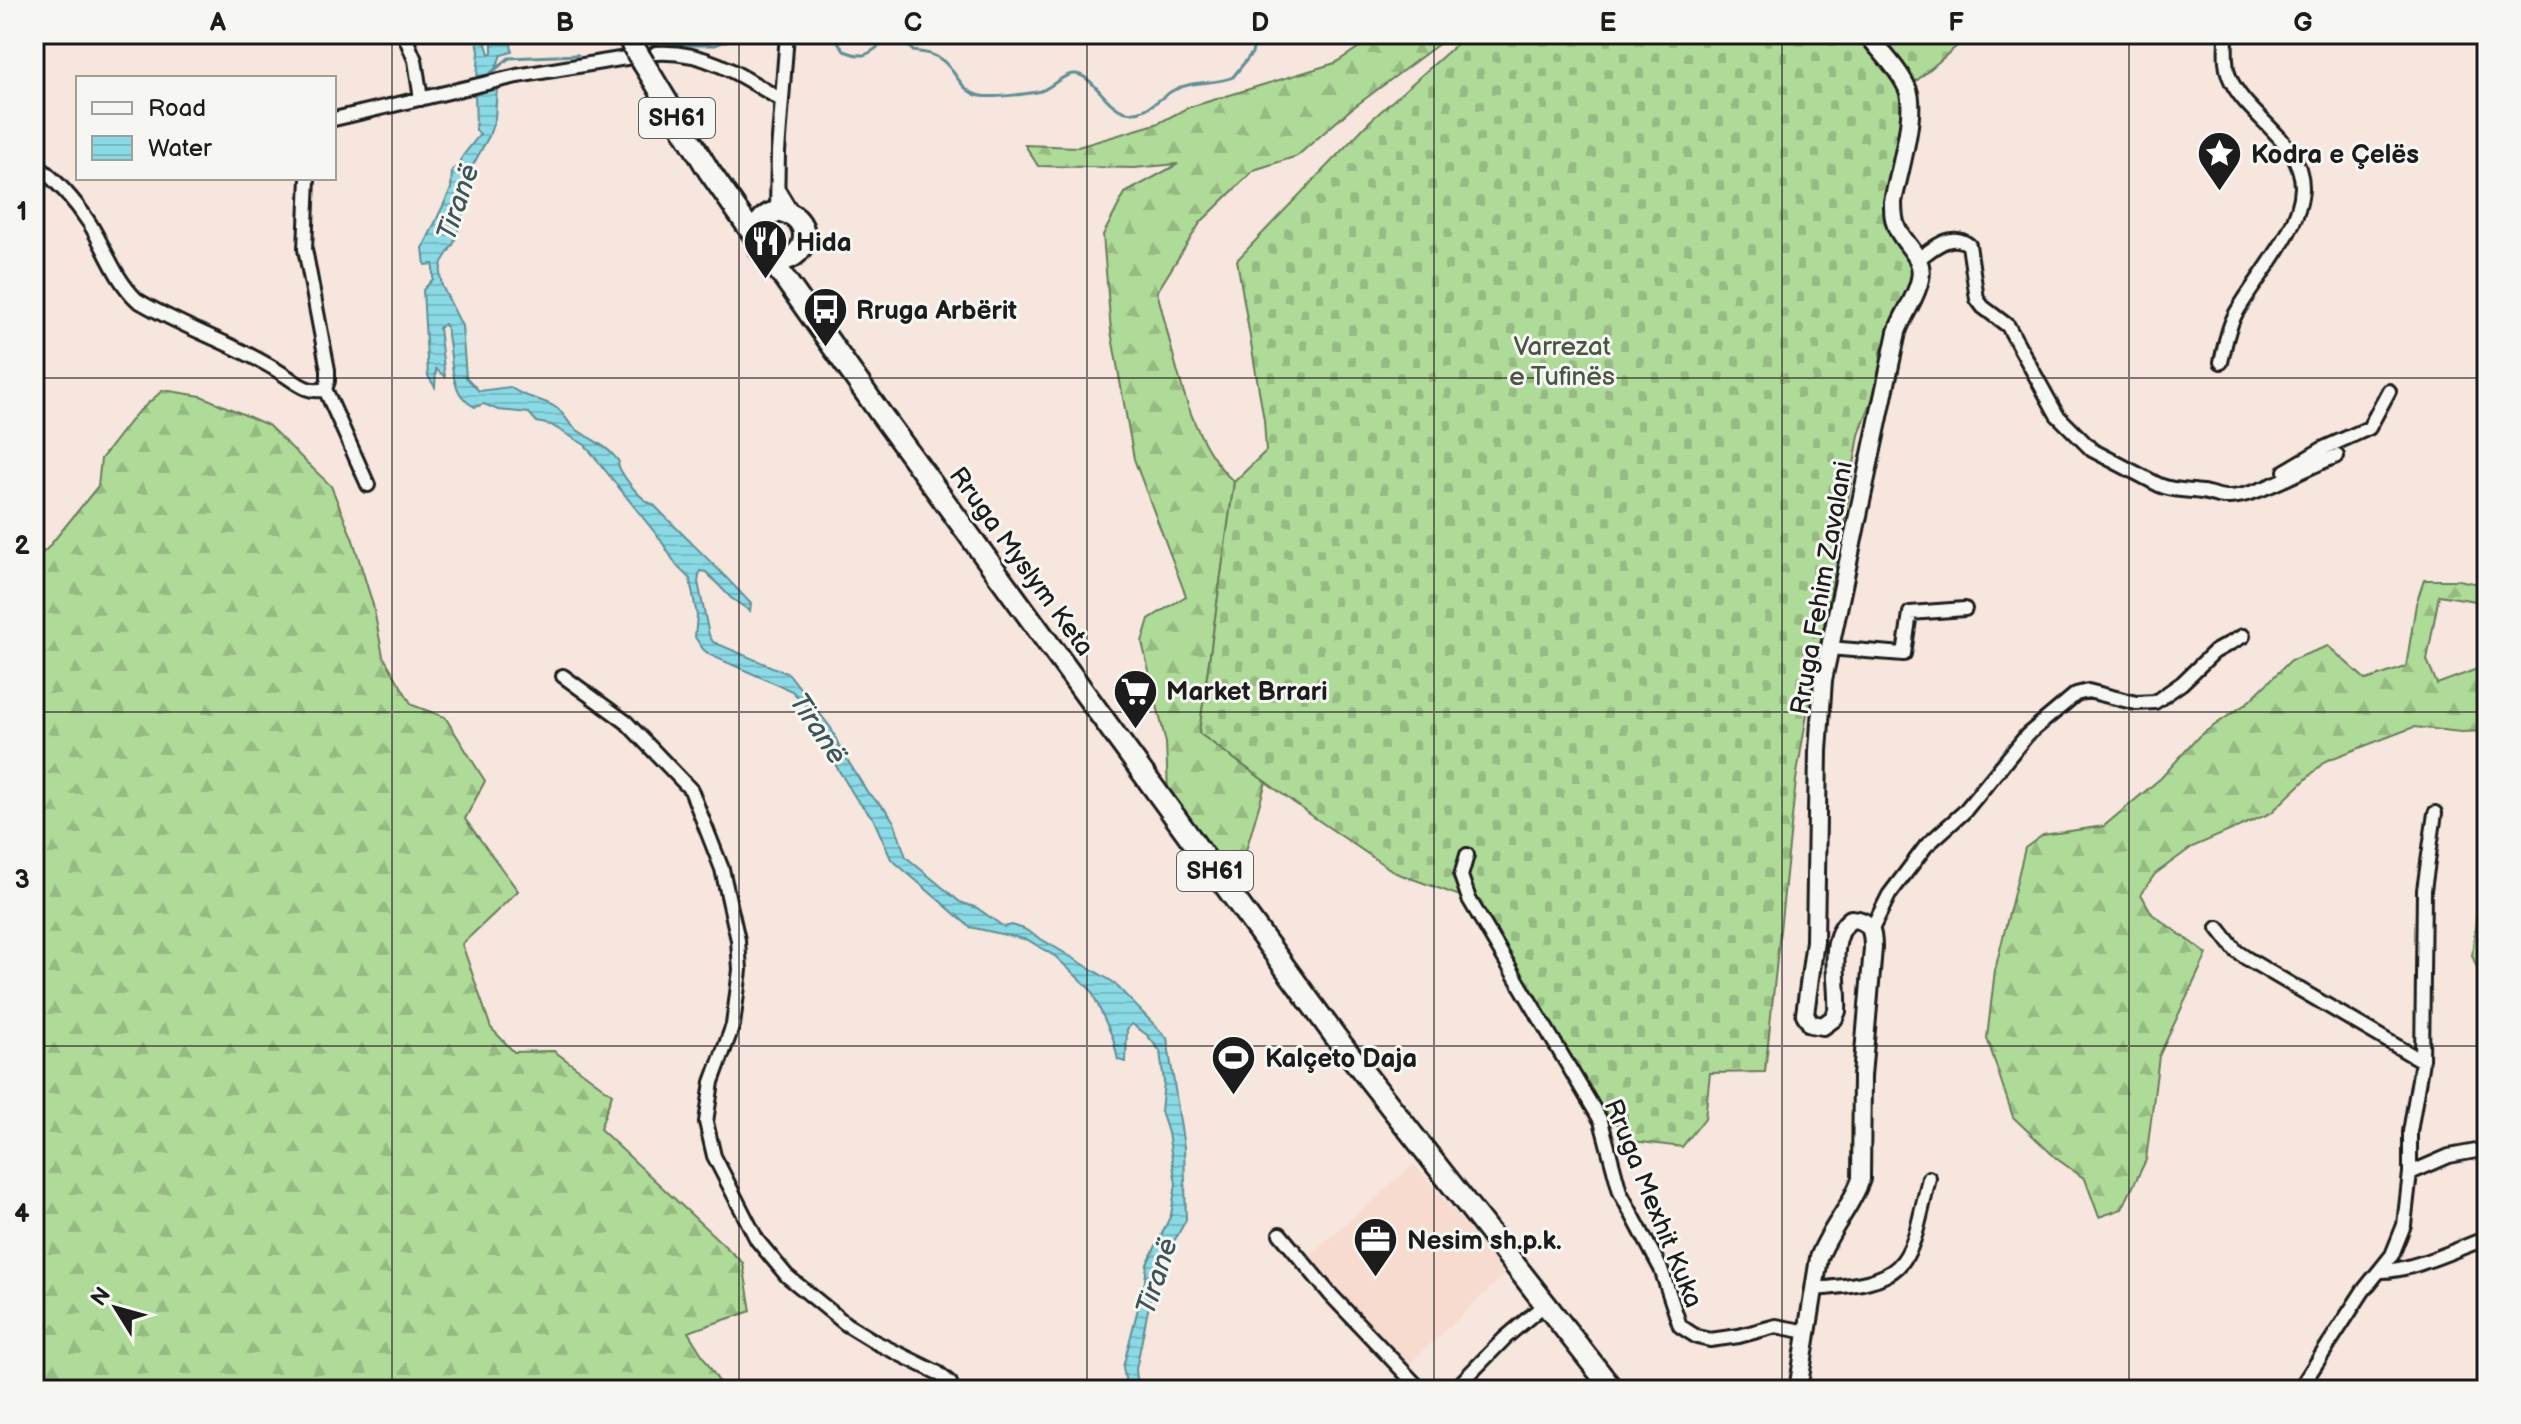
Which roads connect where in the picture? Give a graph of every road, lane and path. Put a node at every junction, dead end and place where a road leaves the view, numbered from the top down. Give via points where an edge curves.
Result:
1 (404, 34) edge
2 (787, 34) edge
3 (1867, 34) edge
4 (2226, 34) edge
5 (637, 49) edge
6 (421, 99) junction
7 (781, 100) junction
8 (336, 119) edge
9 (34, 163) edge
10 (709, 171) junction
11 (308, 180) edge
12 (782, 214) junction
13 (756, 238) junction
14 (798, 253) junction
15 (770, 258) junction
16 (1918, 259) junction
17 (795, 291) junction
18 (2221, 362) dead end
19 (325, 389) junction
20 (2389, 391) dead end
21 (2337, 456) dead end
22 (368, 485) dead end
23 (2252, 492) junction
24 (1965, 609) dead end
25 (2243, 636) dead end
26 (1828, 648) junction
27 (563, 676) dead end
28 (2435, 813) dead end
29 (1467, 855) dead end
30 (2218, 928) dead end
31 (1872, 929) junction
32 (2422, 1061) junction
33 (2487, 1149) edge
34 (2410, 1173) junction
35 (1929, 1178) dead end
36 (1280, 1234) dead end
37 (2487, 1238) edge
38 (2379, 1271) junction
39 (1813, 1289) junction
40 (1545, 1304) junction
41 (1807, 1332) junction
42 (952, 1390) edge
43 (1421, 1390) edge
44 (1454, 1390) edge
45 (1613, 1390) edge
46 (1798, 1390) edge
47 (2299, 1390) edge

1 - 6 street via 415,60
2 - 7 street
3 - 16 street via 1909,93 1893,202 1902,236
4 - 18 street via 2230,78 2291,153 2302,184 2295,219 2233,318
5 - 6 street
5 - 7 street via 720,63
5 - 10 main road, SH61
6 - 8 street
7 - 12 street via 777,188
9 - 19 street via 78,208 125,289 137,300 256,356 306,389
10 - 12 main road, SH61 via 742,200
10 - 13 main road, SH61
11 - 19 street via 305,249 328,370
12 - 13 main road via 761,222
12 - 14 main road via 800,222 804,242
13 - 15 main road, SH61
14 - 15 main road via 783,260
14 - 17 main road
15 - 17 main road, Rruga Myslym Keta / SH61
16 - 23 street via 1952,239 1969,245 1977,299 2008,326 2057,415 2092,450 2166,488 2227,497
16 - 26 street, Rruga Fehim Zavalani via 1920,279 1897,332
17 - 40 main road, Rruga Myslym Keta / SH61 via 1326,1023
19 - 22 street
20 - 23 street via 2369,428 2324,448
21 - 23 street
24 - 26 street via 1910,613 1904,654
25 - 31 street via 2214,652 2155,702 2136,703 2088,691 2076,694 2027,735 1964,812 1926,846 1889,895
26 - 31 street, Rruga Fehim Zavalani via 1819,715 1815,941 1806,1006 1811,1024 1823,1026 1837,1011 1842,927 1857,919
27 - 42 street via 626,722 677,773 691,790 722,869 740,970 733,1025 706,1122 714,1156 757,1240 787,1276 846,1324 938,1373
28 - 32 street via 2424,890
29 - 41 street, Rruga Mexhit Kuka via 1461,876 1469,899 1601,1121 1620,1192 1661,1269 1680,1326 1710,1340 1776,1326
30 - 32 street via 2246,958
31 - 39 street via 1861,1179 1824,1244
32 - 34 street via 2410,1132
33 - 34 street via 2449,1156
34 - 38 street via 2404,1225
35 - 39 street via 1915,1242 1899,1267 1869,1282
36 - 43 street
37 - 38 street via 2407,1267
38 - 47 street
39 - 41 street
40 - 44 street
40 - 45 main road, Rruga Myslym Keta / SH61
41 - 46 street

